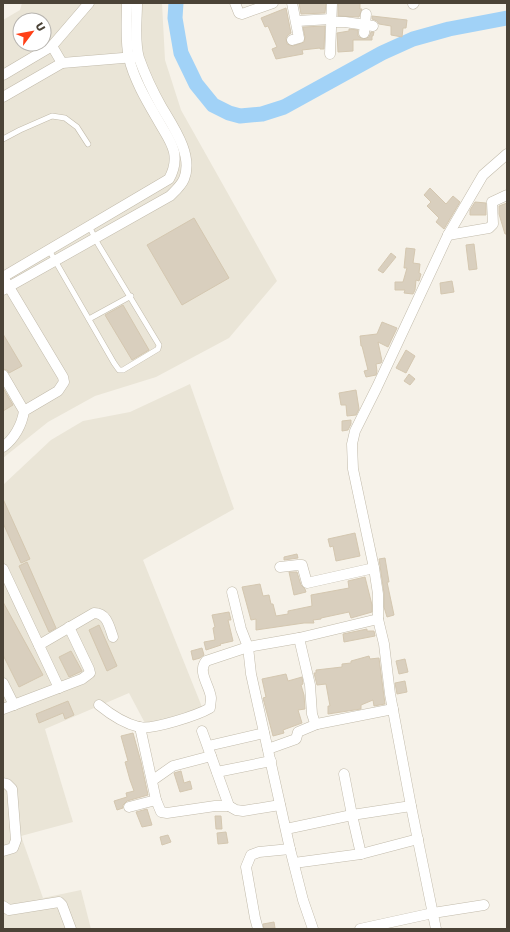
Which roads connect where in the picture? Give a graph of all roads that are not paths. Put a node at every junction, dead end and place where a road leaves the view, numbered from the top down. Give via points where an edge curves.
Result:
1 (89, 3) edge
2 (127, 3) edge
3 (137, 3) edge
4 (235, 3) edge
5 (273, 3) edge
6 (292, 3) edge
7 (332, 3) edge
8 (366, 14) dead end
9 (331, 20) junction
10 (296, 21) junction
11 (292, 40) dead end
12 (52, 46) joint
13 (42, 52) edge
14 (330, 54) dead end
15 (134, 57) junction
16 (62, 63) junction
17 (3, 75) edge
18 (3, 97) edge
19 (3, 139) edge
20 (88, 144) dead end
21 (507, 154) edge
22 (169, 178) junction
23 (180, 187) junction
24 (507, 195) edge
25 (89, 226) junction
26 (448, 236) junction
27 (96, 239) junction
28 (49, 250) junction
29 (55, 261) junction
30 (3, 277) edge
31 (6, 289) edge
32 (131, 296) junction
33 (89, 319) junction
34 (3, 375) edge
35 (24, 411) junction
36 (3, 447) edge
37 (280, 567) dead end
38 (374, 568) junction
39 (3, 569) edge
40 (232, 592) dead end
41 (378, 619) junction
42 (69, 626) junction
43 (113, 636) dead end
44 (299, 638) junction
45 (39, 645) junction
46 (248, 647) junction
47 (3, 683) edge
48 (59, 688) junction
49 (14, 705) junction
50 (99, 706) dead end
51 (3, 709) edge
52 (393, 709) junction
53 (317, 724) junction
54 (140, 727) junction
55 (202, 731) dead end
56 (264, 733) junction
57 (268, 749) junction
58 (209, 751) junction
59 (271, 761) junction
60 (217, 772) junction
61 (344, 774) dead end
62 (153, 780) junction
63 (3, 783) edge
64 (156, 800) junction
65 (280, 805) junction
66 (229, 806) junction
67 (411, 806) junction
68 (129, 807) dead end
69 (352, 815) junction
70 (286, 829) junction
71 (418, 840) junction
72 (290, 849) junction
73 (3, 852) edge
74 (361, 854) junction
75 (294, 863) junction
76 (484, 905) dead end
77 (3, 906) edge
78 (433, 914) junction
79 (71, 929) edge
80 (258, 929) edge
81 (313, 929) edge
82 (360, 929) edge
83 (436, 929) edge

1 - 12 street
2 - 15 street via 127,26
3 - 15 street
4 - 5 street via 240,14
6 - 10 street
7 - 9 street
8 - 9 street via 367,28
9 - 10 street
9 - 14 street
10 - 11 street via 299,38
12 - 16 street
13 - 17 street
15 - 16 street
15 - 22 street via 133,69 174,151 175,161
15 - 23 street via 184,149 186,173
16 - 18 street
19 - 20 lane via 52,116 65,118 77,127
21 - 26 street via 483,175
22 - 23 street
22 - 25 street
23 - 27 street via 170,196
24 - 26 street via 492,202 493,224 489,228
25 - 27 lane
25 - 28 street
26 - 38 street via 355,431 352,444 353,470
27 - 29 street
27 - 32 lane
28 - 29 lane
28 - 30 street
29 - 31 street
29 - 33 lane
30 - 31 street
31 - 35 street via 64,382 58,391
32 - 33 lane
32 - 33 lane via 159,345 123,370 119,370 114,363
34 - 35 street
35 - 36 street via 16,432 10,442
37 - 38 street via 302,565 308,583
38 - 41 street
39 - 45 street
40 - 46 street
41 - 44 street
41 - 52 street
42 - 43 street via 91,614 100,613 104,616
42 - 45 street
42 - 48 street via 90,673
44 - 46 street
44 - 53 street via 310,685 313,718
45 - 48 street
46 - 54 street via 203,664 203,673 211,697 210,708 177,720
46 - 56 street
47 - 49 street
48 - 49 street
49 - 51 street
50 - 54 street via 109,714
52 - 53 street
52 - 67 street
53 - 57 street via 298,732 296,739
54 - 62 street
55 - 58 street
56 - 57 street
56 - 58 street
57 - 59 street
58 - 60 street
58 - 62 street via 173,766
59 - 60 street
59 - 65 street
60 - 66 street
61 - 69 street
62 - 64 street
63 - 73 street via 12,789 16,840 13,848
64 - 66 street via 161,812 168,813
64 - 68 street
65 - 66 street via 243,811
65 - 70 street
67 - 69 street
67 - 71 street
69 - 70 street
69 - 74 street
70 - 72 street
71 - 74 street
71 - 78 street
72 - 75 street
72 - 80 street via 251,855 246,867
74 - 75 street
75 - 81 street
76 - 78 street
77 - 79 street via 10,910 59,902
78 - 82 street
78 - 83 street

